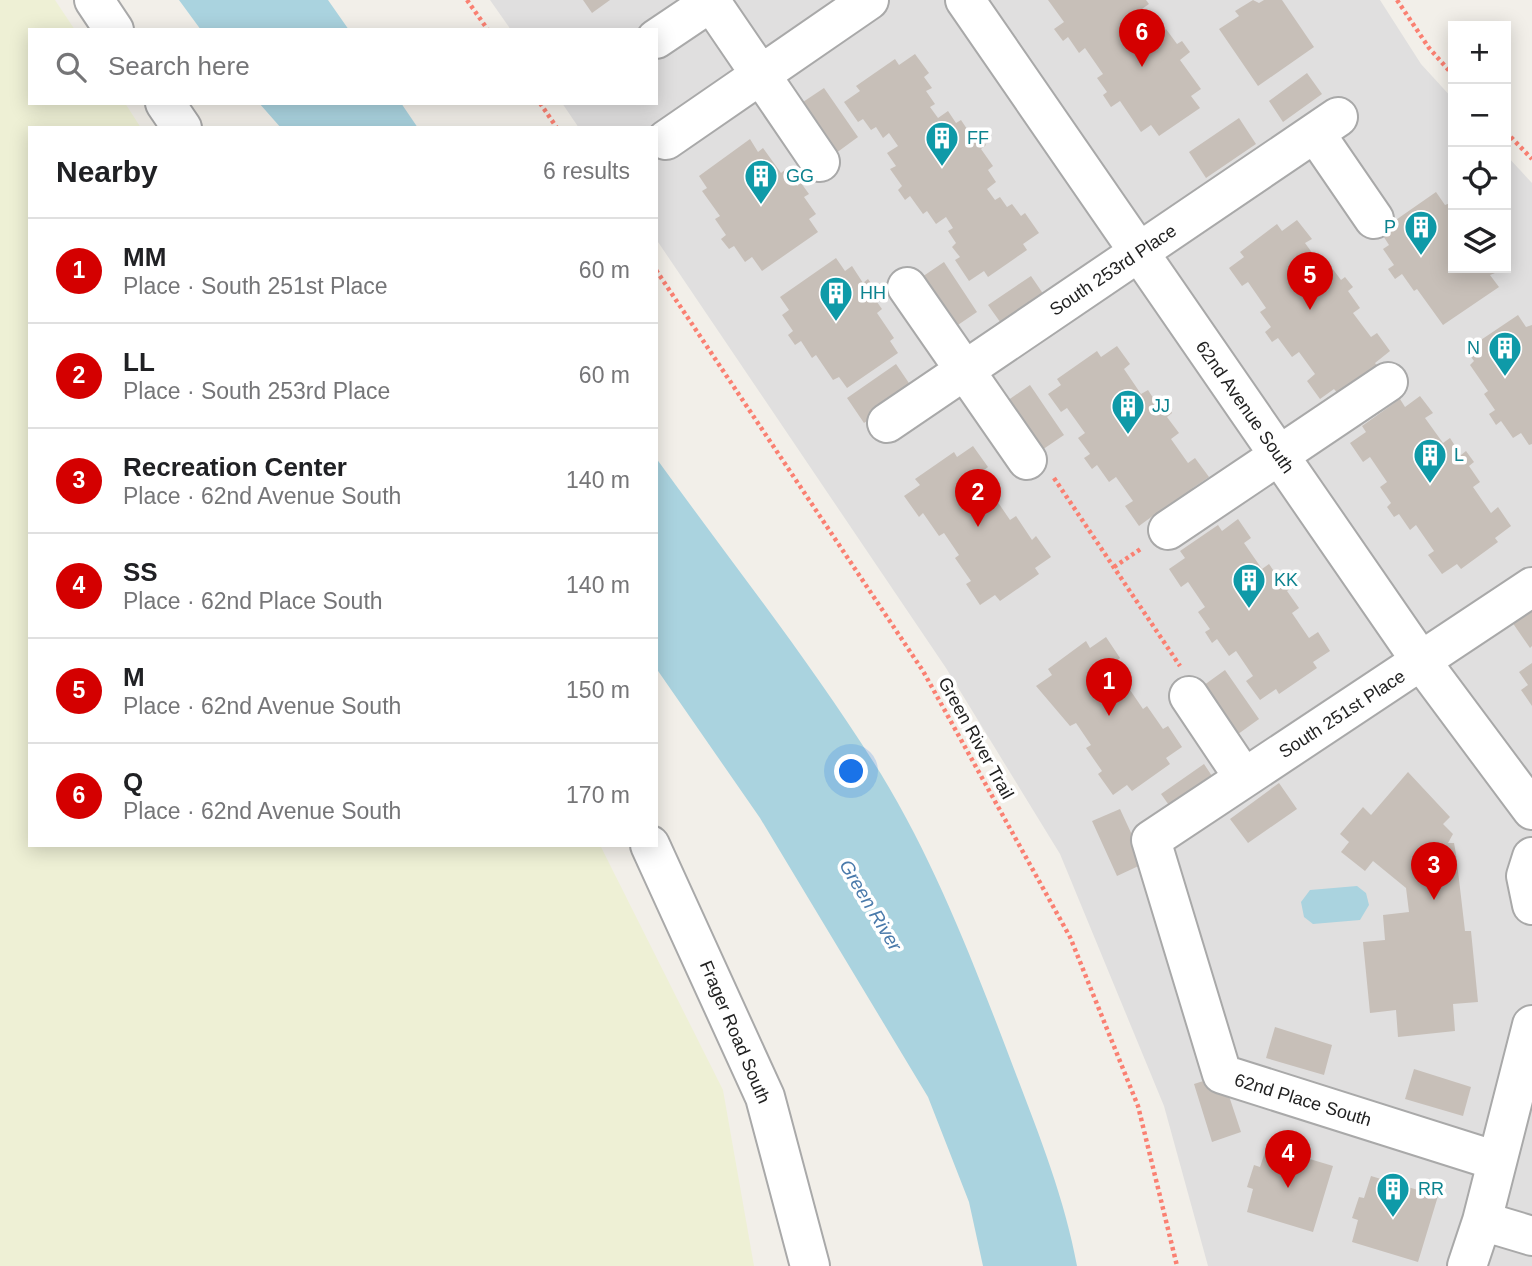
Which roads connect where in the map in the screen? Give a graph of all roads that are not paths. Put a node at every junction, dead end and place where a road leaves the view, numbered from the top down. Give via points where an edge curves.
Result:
1 (94, 0) edge
2 (869, 0) edge
3 (965, 0) edge
4 (113, 28) edge
5 (658, 38) edge
6 (761, 75) junction
7 (166, 105) edge
8 (181, 126) edge
9 (666, 140) dead end
10 (820, 162) dead end
11 (1374, 219) dead end
12 (1138, 253) junction
13 (907, 287) dead end
14 (965, 370) junction
15 (1388, 382) dead end
16 (887, 423) dead end
17 (1278, 455) junction
18 (1027, 460) road end
19 (1168, 530) dead end
20 (1532, 587) edge
21 (1421, 661) junction
22 (1189, 696) road end
23 (1244, 778) junction
24 (1532, 810) edge
25 (1151, 840) joint
26 (651, 847) edge
27 (1532, 857) edge
28 (1532, 905) edge
29 (1532, 1024) edge
30 (1497, 1161) junction
31 (1482, 1221) junction
32 (1532, 1237) edge
33 (810, 1266) edge
34 (1467, 1266) edge

1 - 4 street
2 - 6 street
3 - 12 street, 62nd Avenue South
5 - 6 street via 711,2
6 - 9 street
6 - 10 street
7 - 8 street
11 - 12 street, South 253rd Place via 1326,125
12 - 14 street, South 253rd Place
12 - 17 street, 62nd Avenue South
13 - 14 street
14 - 16 street, South 253rd Place
14 - 18 street
15 - 17 street
17 - 19 street
17 - 21 street, 62nd Avenue South
20 - 21 street, South 251st Place
21 - 23 street, South 251st Place
21 - 24 street, 62nd Avenue South
22 - 23 street
23 - 25 street, South 251st Place
25 - 30 street, 62nd Place South via 1222,1074
26 - 33 street, Frager Road South via 765,1097
27 - 28 street via 1526,876
29 - 30 street
30 - 31 street
31 - 32 street
31 - 34 street

